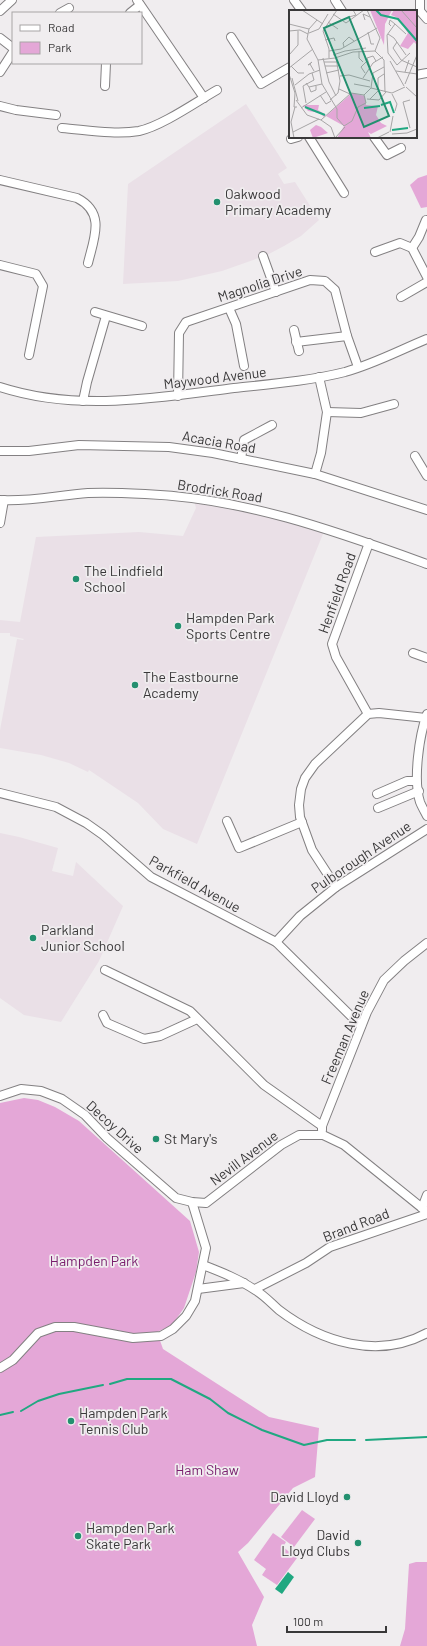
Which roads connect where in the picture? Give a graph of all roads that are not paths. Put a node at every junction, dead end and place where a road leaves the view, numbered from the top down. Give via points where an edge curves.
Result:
1 (12, 0) edge
2 (294, 0) edge
3 (335, 0) edge
4 (420, 0) edge
5 (139, 3) edge
6 (69, 8) dead end
7 (301, 10) edge
8 (341, 10) edge
9 (0, 11) edge
10 (63, 12) edge
11 (131, 12) edge
12 (427, 19) edge
13 (231, 37) dead end
14 (0, 38) edge
15 (12, 47) edge
16 (12, 54) edge
17 (106, 64) edge
18 (289, 69) edge
19 (0, 72) edge
20 (427, 73) edge
21 (417, 75) edge
22 (105, 86) dead end
23 (217, 90) dead end
24 (204, 98) junction
25 (0, 106) edge
26 (56, 115) dead end
27 (62, 128) dead end
28 (310, 138) edge
29 (375, 138) edge
30 (401, 148) dead end
31 (0, 180) edge
32 (344, 193) dead end
33 (426, 220) edge
34 (412, 248) junction
35 (375, 252) dead end
36 (263, 256) dead end
37 (88, 263) dead end
38 (0, 265) edge
39 (427, 277) edge
40 (427, 282) edge
41 (276, 292) junction
42 (401, 297) dead end
43 (230, 308) junction
44 (95, 312) dead end
45 (106, 316) junction
46 (142, 326) dead end
47 (294, 330) dead end
48 (347, 336) junction
49 (426, 341) edge
50 (296, 342) junction
51 (299, 351) dead end
52 (29, 355) dead end
53 (244, 366) dead end
54 (358, 367) junction
55 (319, 377) junction
56 (0, 387) edge
57 (178, 396) junction
58 (83, 401) junction
59 (394, 404) dead end
60 (327, 412) junction
61 (272, 425) dead end
62 (0, 451) edge
63 (415, 456) dead end
64 (241, 459) junction
65 (314, 474) junction
66 (427, 476) edge
67 (2, 500) edge
68 (427, 510) edge
69 (0, 523) edge
70 (369, 543) junction
71 (427, 564) edge
72 (413, 653) dead end
73 (427, 658) edge
74 (368, 714) junction
75 (426, 716) edge
76 (416, 781) junction
77 (419, 791) junction
78 (0, 793) edge
79 (377, 794) dead end
80 (378, 808) dead end
81 (427, 816) edge
82 (228, 821) dead end
83 (302, 822) junction
84 (427, 829) edge
85 (336, 887) junction
86 (276, 942) junction
87 (427, 943) edge
88 (105, 970) dead end
89 (103, 1015) dead end
90 (197, 1018) junction
91 (361, 1026) junction
92 (0, 1096) edge
93 (322, 1126) junction
94 (323, 1135) junction
95 (427, 1195) edge
96 (192, 1202) junction
97 (206, 1203) joint
98 (425, 1211) edge
99 (203, 1265) junction
100 (244, 1284) junction
101 (198, 1289) junction
102 (255, 1289) junction
103 (427, 1333) edge
104 (0, 1368) edge

1 - 9 street
2 - 7 street
3 - 8 street
4 - 12 street via 420,11
5 - 11 street
5 - 24 street
6 - 10 street
13 - 18 street via 262,84
14 - 15 street
16 - 19 street
17 - 22 street
20 - 21 street
23 - 24 street
24 - 27 street via 140,130 125,132
25 - 26 street
28 - 32 street
29 - 30 street via 387,155
31 - 37 street via 86,202 95,216 96,223
33 - 34 street
34 - 35 street via 400,244
34 - 39 street
36 - 41 street
38 - 52 street via 36,274 43,286
40 - 42 street
41 - 43 street, Magnolia Drive
41 - 48 street, Magnolia Drive via 310,280 325,281 335,290
43 - 53 street via 236,324
43 - 57 street, Magnolia Drive via 186,322 179,333
44 - 45 street
45 - 46 street
45 - 58 street
47 - 50 street
48 - 50 street
48 - 54 street, Magnolia Drive
49 - 54 street, Maywood Avenue
50 - 51 street
54 - 55 street, Maywood Avenue
55 - 57 street, Maywood Avenue
55 - 60 street
56 - 58 street, Maywood Avenue via 19,393
57 - 58 street, Maywood Avenue via 126,401
59 - 60 street via 361,413
60 - 65 street via 321,453
61 - 64 street via 244,440
62 - 64 street, Acacia Road via 29,451 79,445 169,446
63 - 66 street
64 - 65 street, Acacia Road
65 - 68 street, Acacia Road
67 - 69 street
67 - 70 street, Brodrick Road via 90,493 148,494 200,499 277,514
70 - 71 street, Brodrick Road
70 - 74 street, Henfield Road via 332,644
72 - 73 street
74 - 75 street
74 - 83 street via 315,764 305,778 299,805
75 - 76 street
76 - 77 street
76 - 79 street via 408,781
77 - 80 street
77 - 81 street via 420,801
78 - 86 street, Parkfield Avenue via 56,807 86,823 151,877
82 - 83 street via 239,848
83 - 85 street via 312,850
84 - 85 street, Pulborough Avenue
85 - 86 street, Pulborough Avenue via 300,916
86 - 91 street, Parkfield Avenue
87 - 91 street, Freeman Avenue via 384,980
88 - 90 street via 190,1011
89 - 90 street via 107,1023 144,1040 160,1036
90 - 93 street via 264,1085
91 - 93 street, Freeman Avenue
92 - 96 street, Decoy Drive via 21,1089 41,1091 62,1099 85,1115 106,1138 176,1198
93 - 94 street, Freeman Avenue
94 - 97 street, Nevill Avenue via 299,1135 281,1145
94 - 98 street via 344,1144
95 - 98 street
96 - 97 street, Decoy Drive
96 - 99 street via 206,1248
98 - 102 street, Brand Road via 330,1247
99 - 100 street
99 - 101 street
100 - 101 street
100 - 102 street
101 - 104 street via 195,1301 186,1316 173,1329 161,1336 133,1338 74,1327 55,1327 38,1333 13,1360
102 - 103 street via 303,1326 355,1346 372,1347 414,1340

